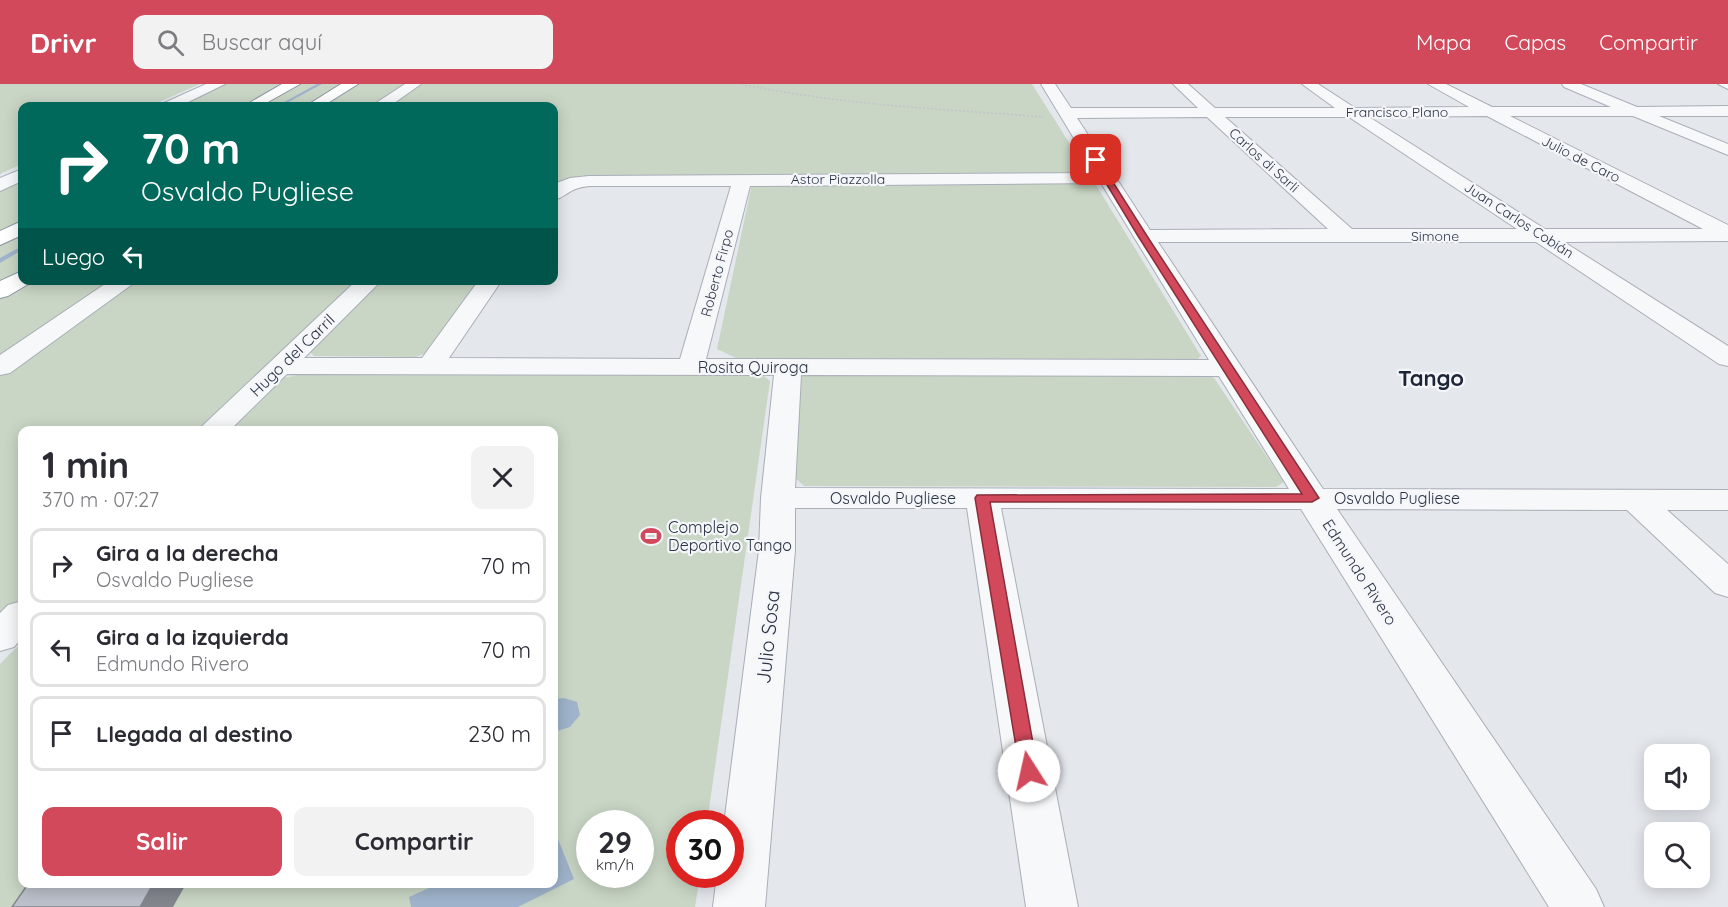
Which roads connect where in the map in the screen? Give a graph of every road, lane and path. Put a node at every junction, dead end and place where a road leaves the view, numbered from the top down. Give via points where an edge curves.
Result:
1 (218, 84) edge
2 (293, 84) edge
3 (351, 84) edge
4 (414, 84) edge
5 (741, 84) edge
6 (1048, 84) edge
7 (1180, 84) edge
8 (1309, 84) edge
9 (1435, 84) edge
10 (1569, 84) edge
11 (178, 102) edge
12 (258, 102) edge
13 (320, 102) edge
14 (387, 102) edge
15 (1728, 111) edge
16 (1356, 114) junction
17 (1494, 114) junction
18 (1641, 114) junction
19 (1068, 115) junction
20 (1214, 115) junction
21 (1728, 117) edge
22 (1728, 150) edge
23 (18, 176) edge
24 (1107, 178) junction
25 (742, 180) junction
26 (0, 185) edge
27 (561, 189) edge
28 (18, 229) edge
29 (1728, 234) edge
30 (1542, 235) junction
31 (1142, 236) junction
32 (1347, 236) junction
33 (0, 239) edge
34 (18, 280) edge
35 (120, 285) edge
36 (366, 285) edge
37 (487, 285) edge
38 (0, 291) edge
39 (1728, 358) edge
40 (280, 366) junction
41 (430, 366) junction
42 (691, 366) junction
43 (0, 367) edge
44 (788, 367) junction
45 (1227, 368) junction
46 (217, 426) edge
47 (778, 498) junction
48 (982, 498) junction
49 (1312, 498) junction
50 (1636, 500) junction
51 (1728, 500) edge
52 (1728, 584) edge
53 (18, 619) edge
54 (0, 637) edge
55 (739, 907) edge
56 (1052, 907) edge
57 (1578, 907) edge

1 - 11 street
2 - 12 highway
3 - 13 highway
4 - 14 street
5 - 19 path via 783,93 912,107 988,114
6 - 19 street, Edmundo Rivero
7 - 20 street, Carlos di Sarli
8 - 16 street, Juan Carlos Cobián
9 - 17 street, Julio de Caro
10 - 18 street
15 - 18 street, Francisco Plano
16 - 17 street, Francisco Plano
16 - 20 street, Francisco Plano
16 - 30 street, Juan Carlos Cobián
17 - 18 street, Francisco Plano
17 - 29 street, Julio de Caro
18 - 21 street, Francisco Plano
18 - 22 street
19 - 20 street, Francisco Plano
19 - 24 street, Edmundo Rivero
20 - 32 street, Carlos di Sarli
23 - 26 street
24 - 25 street, Astor Piazzolla
24 - 31 street, Edmundo Rivero
25 - 27 street, Astor Piazzolla via 589,181
25 - 42 street, Roberto Firpo
28 - 33 highway
29 - 30 street, Simone
30 - 32 street, Simone
30 - 39 street, Juan Carlos Cobián
31 - 32 street, Simone
31 - 45 street, Edmundo Rivero
34 - 38 highway
35 - 43 street
36 - 40 street, Hugo del Carril
37 - 41 street
40 - 41 street, Rosita Quiroga
40 - 46 street, Hugo del Carril
41 - 42 street, Rosita Quiroga
42 - 44 street, Rosita Quiroga
44 - 45 street, Rosita Quiroga
44 - 47 street, Julio Sosa
45 - 49 street, Edmundo Rivero
47 - 48 street, Osvaldo Pugliese
47 - 55 street, Julio Sosa via 777,550
48 - 49 street, Osvaldo Pugliese
48 - 56 street
49 - 50 street, Osvaldo Pugliese
49 - 57 street, Edmundo Rivero
50 - 51 street, Osvaldo Pugliese
50 - 52 street
53 - 54 street

